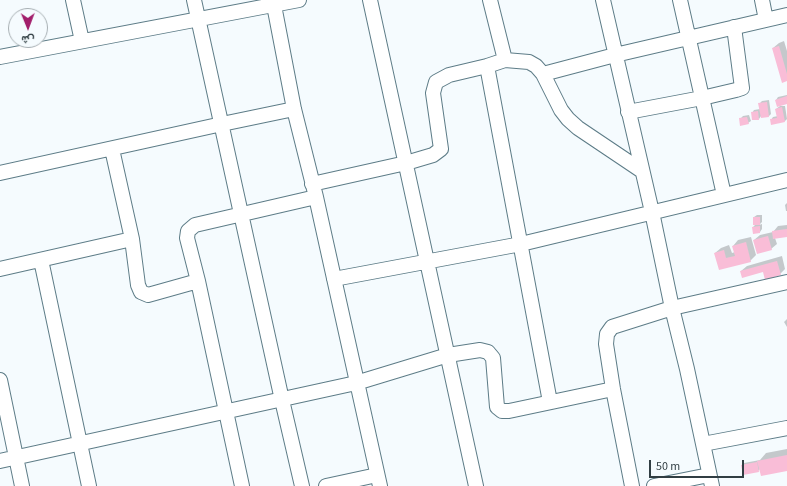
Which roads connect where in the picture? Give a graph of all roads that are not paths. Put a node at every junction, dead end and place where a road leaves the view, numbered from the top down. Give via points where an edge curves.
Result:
1 (73, 0) edge
2 (194, 0) edge
3 (299, 0) edge
4 (370, 0) edge
5 (490, 0) edge
6 (603, 0) edge
7 (680, 0) edge
8 (762, 0) edge
9 (274, 3) edge
10 (786, 18) edge
11 (198, 19) junction
12 (766, 20) junction
13 (734, 27) junction
14 (689, 38) junction
15 (82, 41) junction
16 (615, 55) junction
17 (0, 57) edge
18 (505, 60) junction
19 (487, 66) junction
20 (543, 74) junction
21 (702, 98) junction
22 (294, 109) junction
23 (628, 112) junction
24 (222, 124) junction
25 (112, 149) junction
26 (406, 163) junction
27 (642, 171) junction
28 (0, 173) edge
29 (787, 180) edge
30 (314, 190) junction
31 (724, 195) junction
32 (652, 212) junction
33 (242, 214) junction
34 (132, 238) junction
35 (520, 244) junction
36 (41, 260) junction
37 (426, 261) junction
38 (0, 269) edge
39 (334, 279) junction
40 (198, 281) junction
41 (787, 282) edge
42 (672, 308) junction
43 (448, 355) junction
44 (0, 380) edge
45 (356, 383) junction
46 (613, 389) junction
47 (282, 400) junction
48 (550, 402) junction
49 (225, 412) junction
50 (787, 428) edge
51 (81, 444) junction
52 (703, 444) junction
53 (15, 458) junction
54 (0, 462) edge
55 (379, 480) edge
56 (711, 481) edge
57 (22, 486) edge
58 (89, 486) edge
59 (242, 486) edge
60 (302, 486) edge
61 (326, 486) edge
62 (476, 486) edge
63 (632, 486) edge
64 (654, 486) edge

1 - 15 street
2 - 11 street
3 - 9 street
4 - 26 street
5 - 18 street
6 - 16 street
7 - 14 street
8 - 12 street
9 - 11 street
9 - 22 street
10 - 12 street
11 - 15 street
11 - 24 street
12 - 13 street
13 - 14 street
13 - 21 street via 742,88
14 - 16 street
14 - 21 street
15 - 17 street
16 - 20 street
16 - 23 street
18 - 19 street
18 - 20 street via 529,62
19 - 26 street via 449,75 436,82 433,93 441,149 433,155
19 - 35 street
20 - 27 street via 568,119
21 - 23 street
21 - 31 street
22 - 24 street
22 - 30 street
23 - 27 street
24 - 25 street
24 - 33 street
25 - 28 street
25 - 34 street
26 - 30 street
26 - 37 street
27 - 32 street
29 - 31 street
30 - 33 street
30 - 39 street
31 - 32 street
32 - 35 street
32 - 42 street
33 - 40 street via 195,225 188,231 187,238
33 - 47 street
34 - 36 street
34 - 40 street via 141,292 148,295
35 - 37 street
35 - 48 street
36 - 38 street
36 - 51 street
37 - 39 street
37 - 43 street
39 - 45 street
40 - 49 street
41 - 42 street
42 - 46 street via 612,327 607,334 606,344
42 - 52 street via 688,369
43 - 45 street
43 - 48 street via 480,350 488,352 492,358 498,407 502,411
43 - 62 street
44 - 53 street
45 - 47 street
45 - 55 street
46 - 48 street
46 - 63 street
47 - 49 street
47 - 60 street
49 - 51 street
49 - 59 street
50 - 52 street
51 - 53 street
51 - 58 street
52 - 56 street
53 - 54 street
53 - 57 street
55 - 61 street
56 - 64 street

